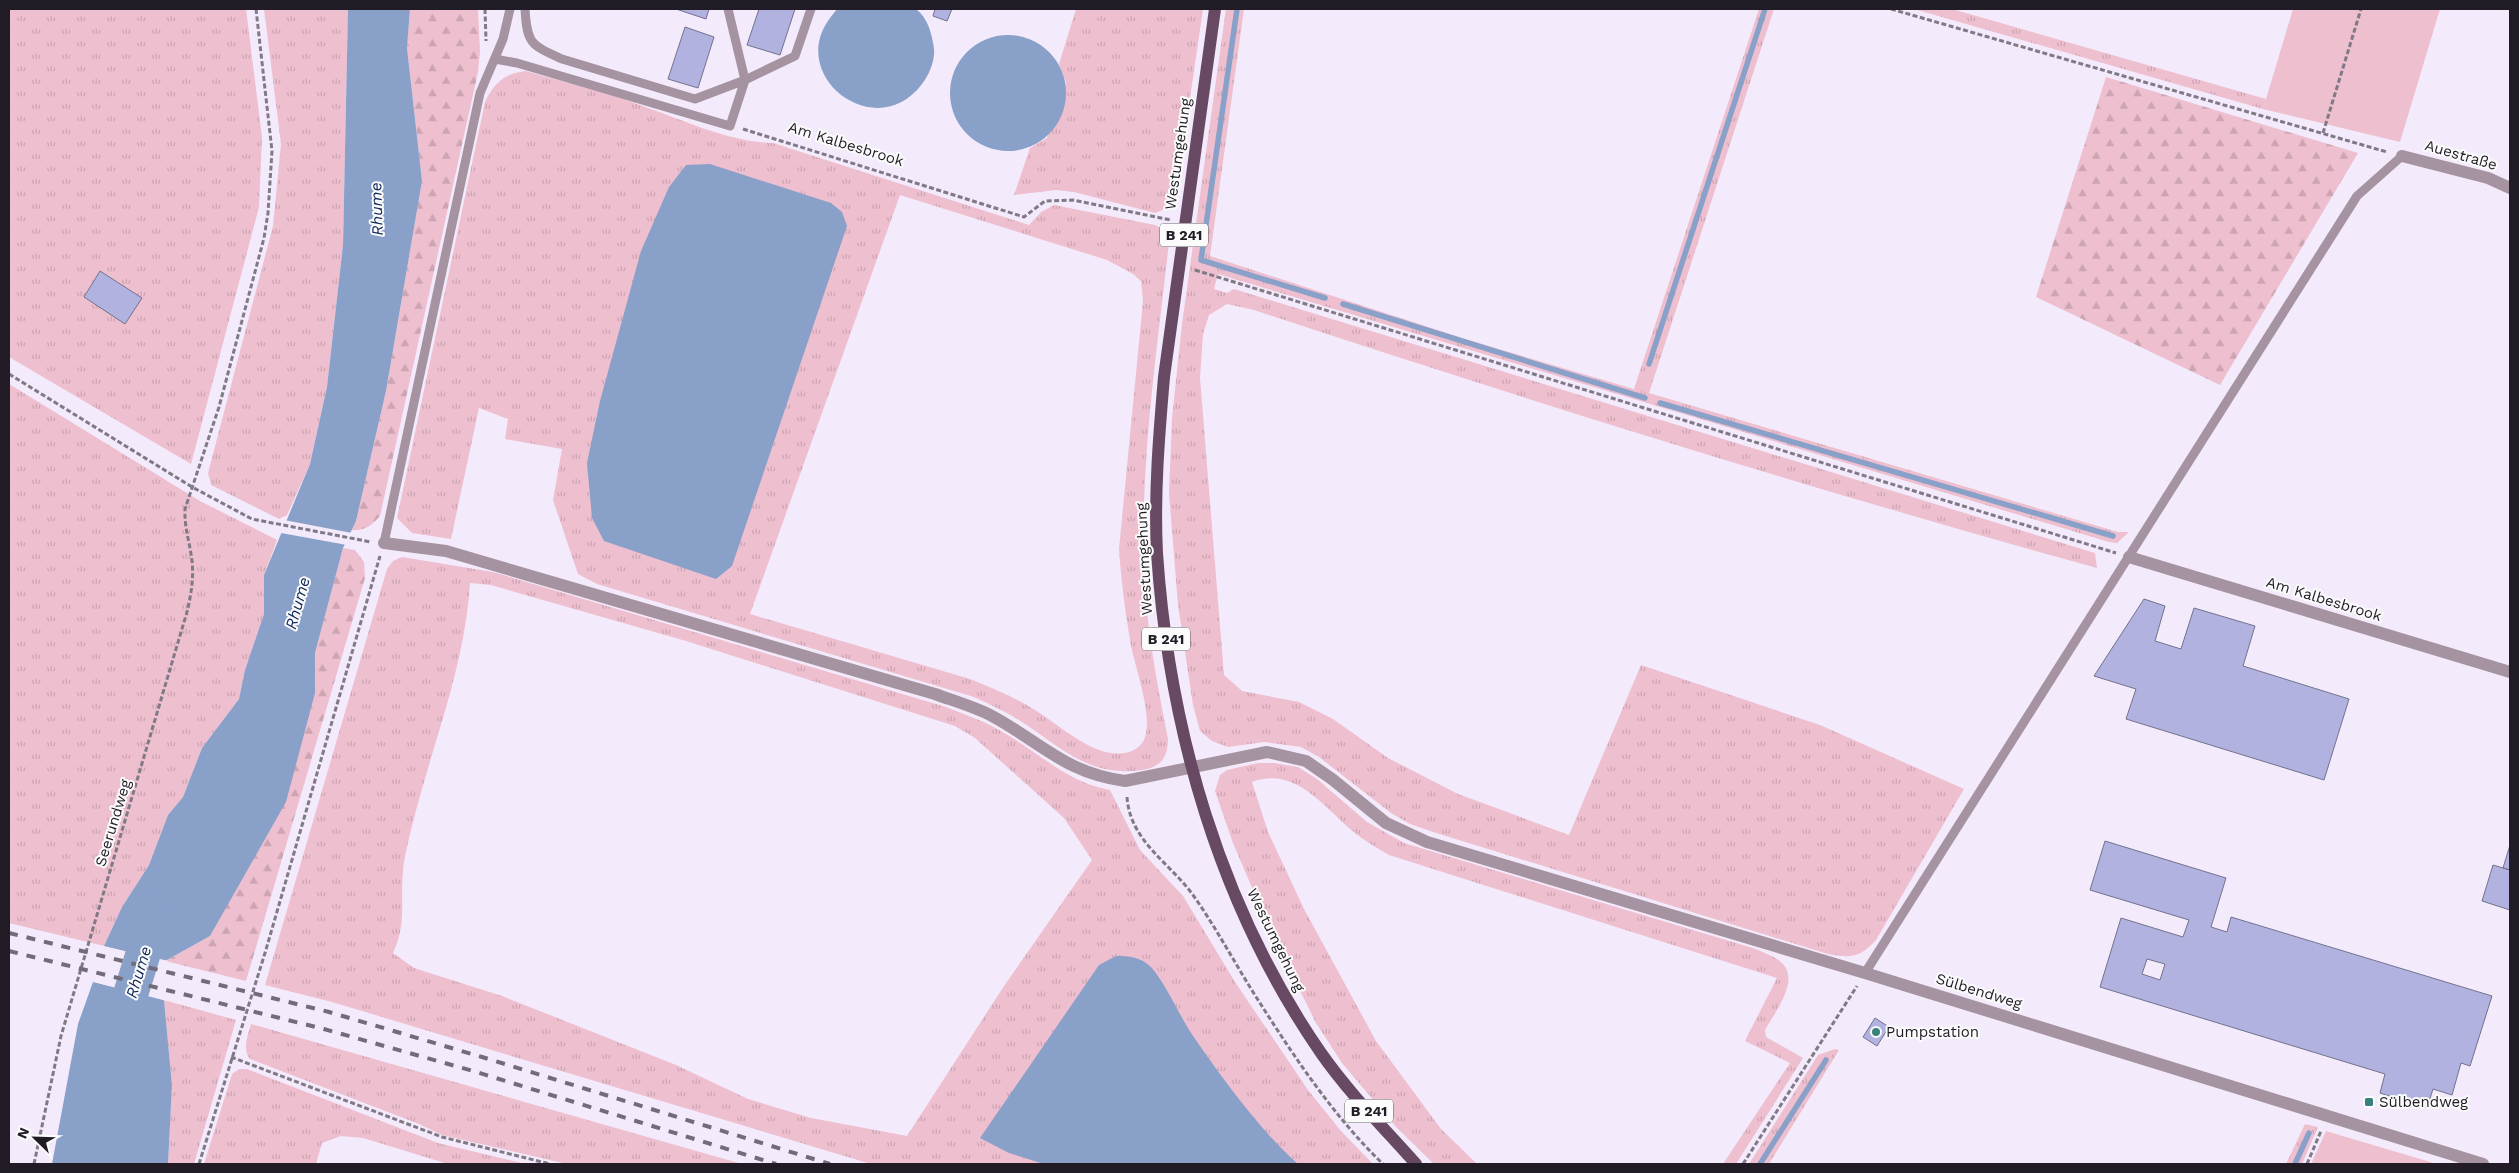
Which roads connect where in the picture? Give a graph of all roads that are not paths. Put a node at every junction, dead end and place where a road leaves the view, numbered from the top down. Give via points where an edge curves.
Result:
1 (510, 9) edge
2 (525, 9) edge
3 (728, 9) edge
4 (811, 9) edge
5 (1215, 9) edge
6 (495, 59) junction
7 (745, 80) junction
8 (2402, 156) joint
9 (2510, 188) edge
10 (384, 543) joint
11 (2128, 557) junction
12 (2510, 672) edge
13 (1190, 766) junction
14 (1866, 973) junction
15 (1416, 1164) edge
16 (2483, 1164) edge

1 - 6 lane
2 - 7 lane via 526,30 531,41 562,59 695,99
3 - 7 lane
4 - 7 lane via 795,56
5 - 13 main road, Westumgehung / B 241 via 1159,434 1157,551 1164,631
6 - 7 lane via 730,126
6 - 10 lane via 480,93
8 - 9 street, Auestraße via 2488,178
8 - 11 lane via 2357,196
10 - 13 street, Sülbendweg via 446,551 935,694 990,715 1080,771 1103,778 1125,781
11 - 12 street, Am Kalbesbrook
11 - 14 lane
13 - 14 street, Sülbendweg via 1267,752 1296,758 1332,779 1386,823 1427,842
13 - 15 main road, Westumgehung / B 241 via 1235,894 1289,1004 1323,1056
14 - 16 street, Sülbendweg

